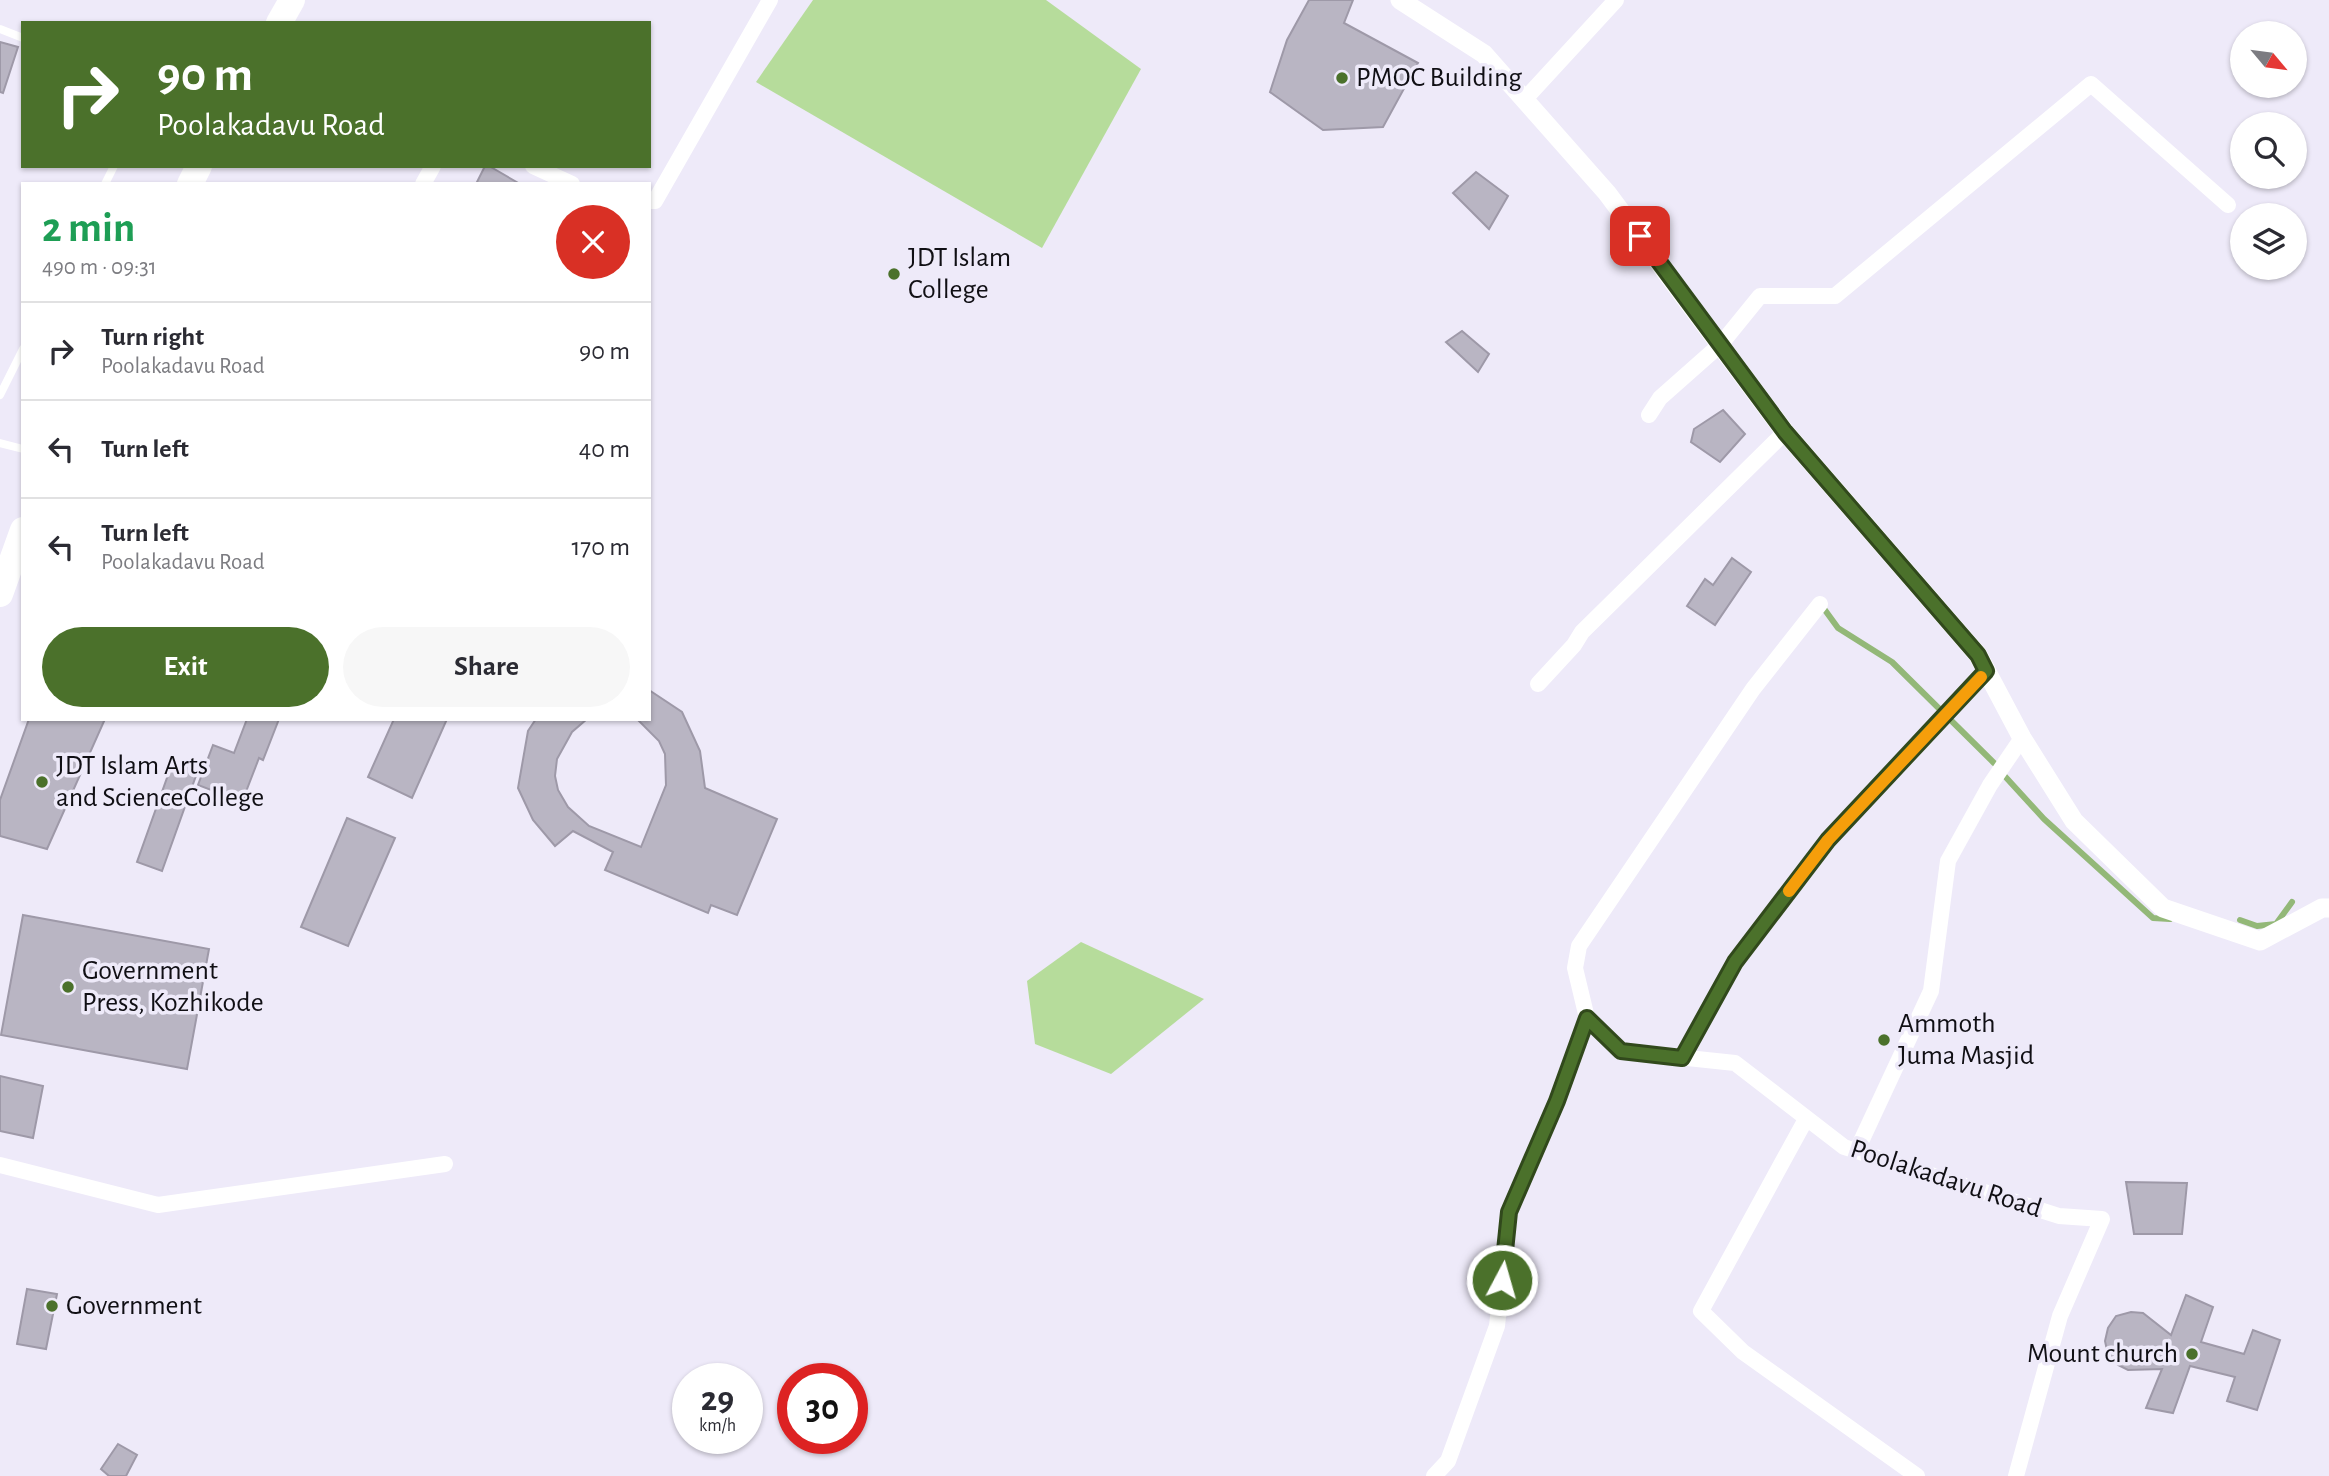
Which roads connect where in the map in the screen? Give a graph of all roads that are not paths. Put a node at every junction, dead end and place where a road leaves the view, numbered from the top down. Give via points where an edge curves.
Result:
1 (292, 0) edge
2 (770, 0) edge
3 (1400, 0) edge
4 (1616, 0) edge
5 (280, 21) edge
6 (0, 29) edge
7 (21, 37) edge
8 (1524, 100) junction
9 (537, 168) edge
10 (568, 182) edge
11 (651, 201) edge
12 (2228, 205) dead end
13 (1721, 344) junction
14 (21, 353) edge
15 (0, 395) edge
16 (1649, 415) dead end
17 (1785, 432) junction
18 (0, 443) edge
19 (21, 448) edge
20 (21, 536) edge
21 (8, 572) edge
22 (1820, 604) dead end
23 (1986, 671) junction
24 (1538, 684) dead end
25 (2022, 738) junction
26 (2329, 908) edge
27 (1587, 1018) junction
28 (1682, 1058) junction
29 (1806, 1119) junction
30 (1857, 1150) junction
31 (445, 1164) dead end
32 (0, 1165) edge
33 (1434, 1476) edge
34 (1917, 1476) edge
35 (2016, 1476) edge

1 - 5 highway
2 - 11 street
3 - 8 street via 1484,54
4 - 8 street
6 - 7 lane
8 - 13 street via 1607,193
9 - 10 street
12 - 13 street via 2091,84 1835,296 1759,296
13 - 16 street via 1660,398
13 - 17 street
14 - 15 lane
17 - 23 street via 1978,655
17 - 24 street via 1582,632
18 - 19 lane
20 - 21 highway
22 - 27 street via 1753,689 1579,946 1575,968
23 - 25 street
23 - 28 street via 1828,840 1735,962
25 - 26 street via 2074,821 2163,908 2260,941
25 - 30 street via 1948,861 1931,991
27 - 28 street, Poolakadavu Road via 1621,1051
27 - 33 street via 1509,1212 1497,1326 1448,1461
28 - 29 street, Poolakadavu Road via 1735,1063
29 - 30 street, Poolakadavu Road via 1844,1147
29 - 34 street via 1701,1311 1743,1352
30 - 35 street, Poolakadavu Road via 2060,1216 2102,1219 2060,1316
31 - 32 street via 158,1205

